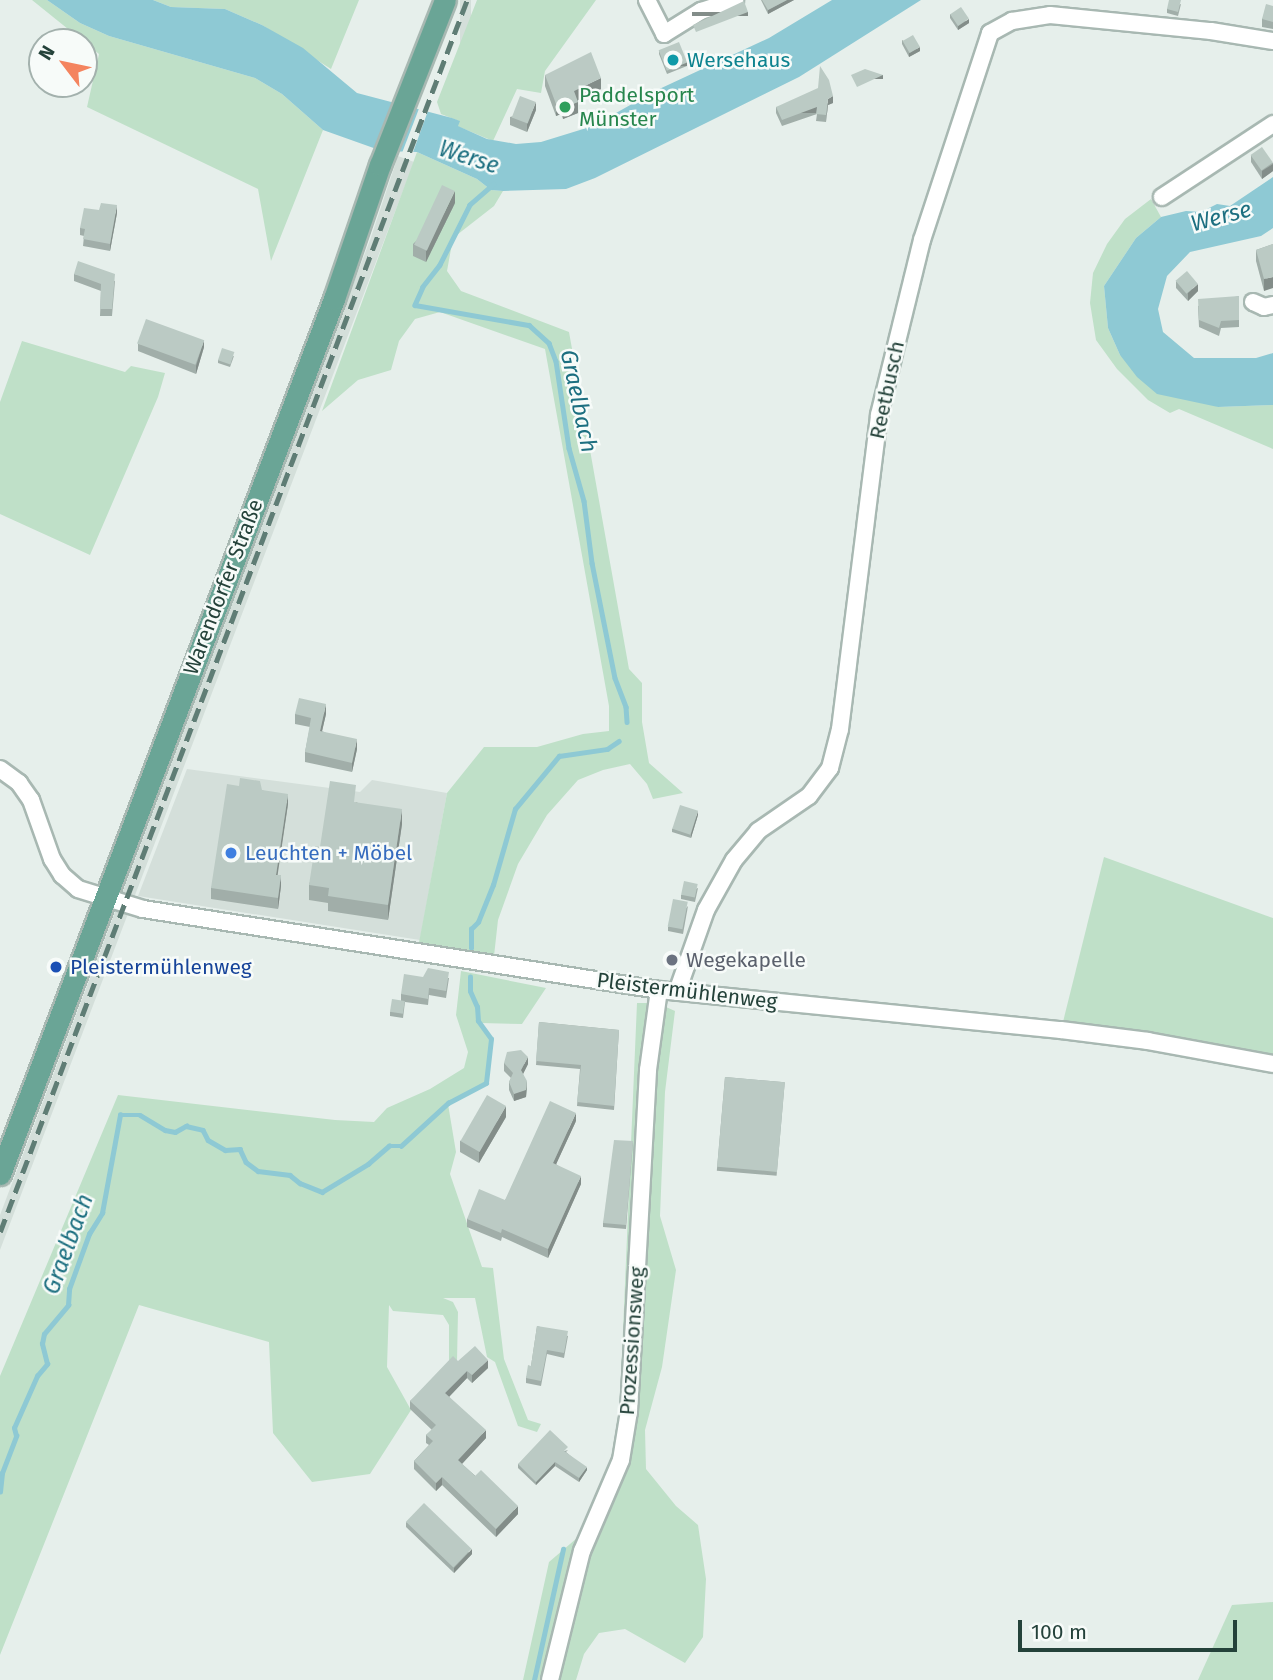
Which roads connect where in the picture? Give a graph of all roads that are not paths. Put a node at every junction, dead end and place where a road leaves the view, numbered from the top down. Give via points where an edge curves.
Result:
1 (445, 0) edge
2 (647, 0) edge
3 (735, 0) edge
4 (1273, 41) edge
5 (1273, 124) edge
6 (1162, 197) dead end
7 (1253, 302) dead end
8 (1273, 305) edge
9 (0, 769) edge
10 (104, 899) junction
11 (659, 990) junction
12 (677, 992) junction
13 (1273, 1064) edge
14 (0, 1174) edge
15 (550, 1680) edge

1 - 10 main road, Warendorfer Straße
2 - 3 street via 664,34 701,11
4 - 12 street, Reetbusch via 1050,15 1012,20 990,33 922,240 879,415 840,729 830,768 809,796 758,831 734,860 706,910
5 - 6 street
7 - 8 street
9 - 10 street, Pleistermühlenweg via 19,783 31,800 62,875 78,889
10 - 11 street, Pleistermühlenweg via 287,933
10 - 14 main road, Warendorfer Straße
11 - 12 street, Pleistermühlenweg
11 - 15 street, Prozessionsweg via 646,1095 629,1410 621,1460 582,1551
12 - 13 street, Pleistermühlenweg via 1061,1030

